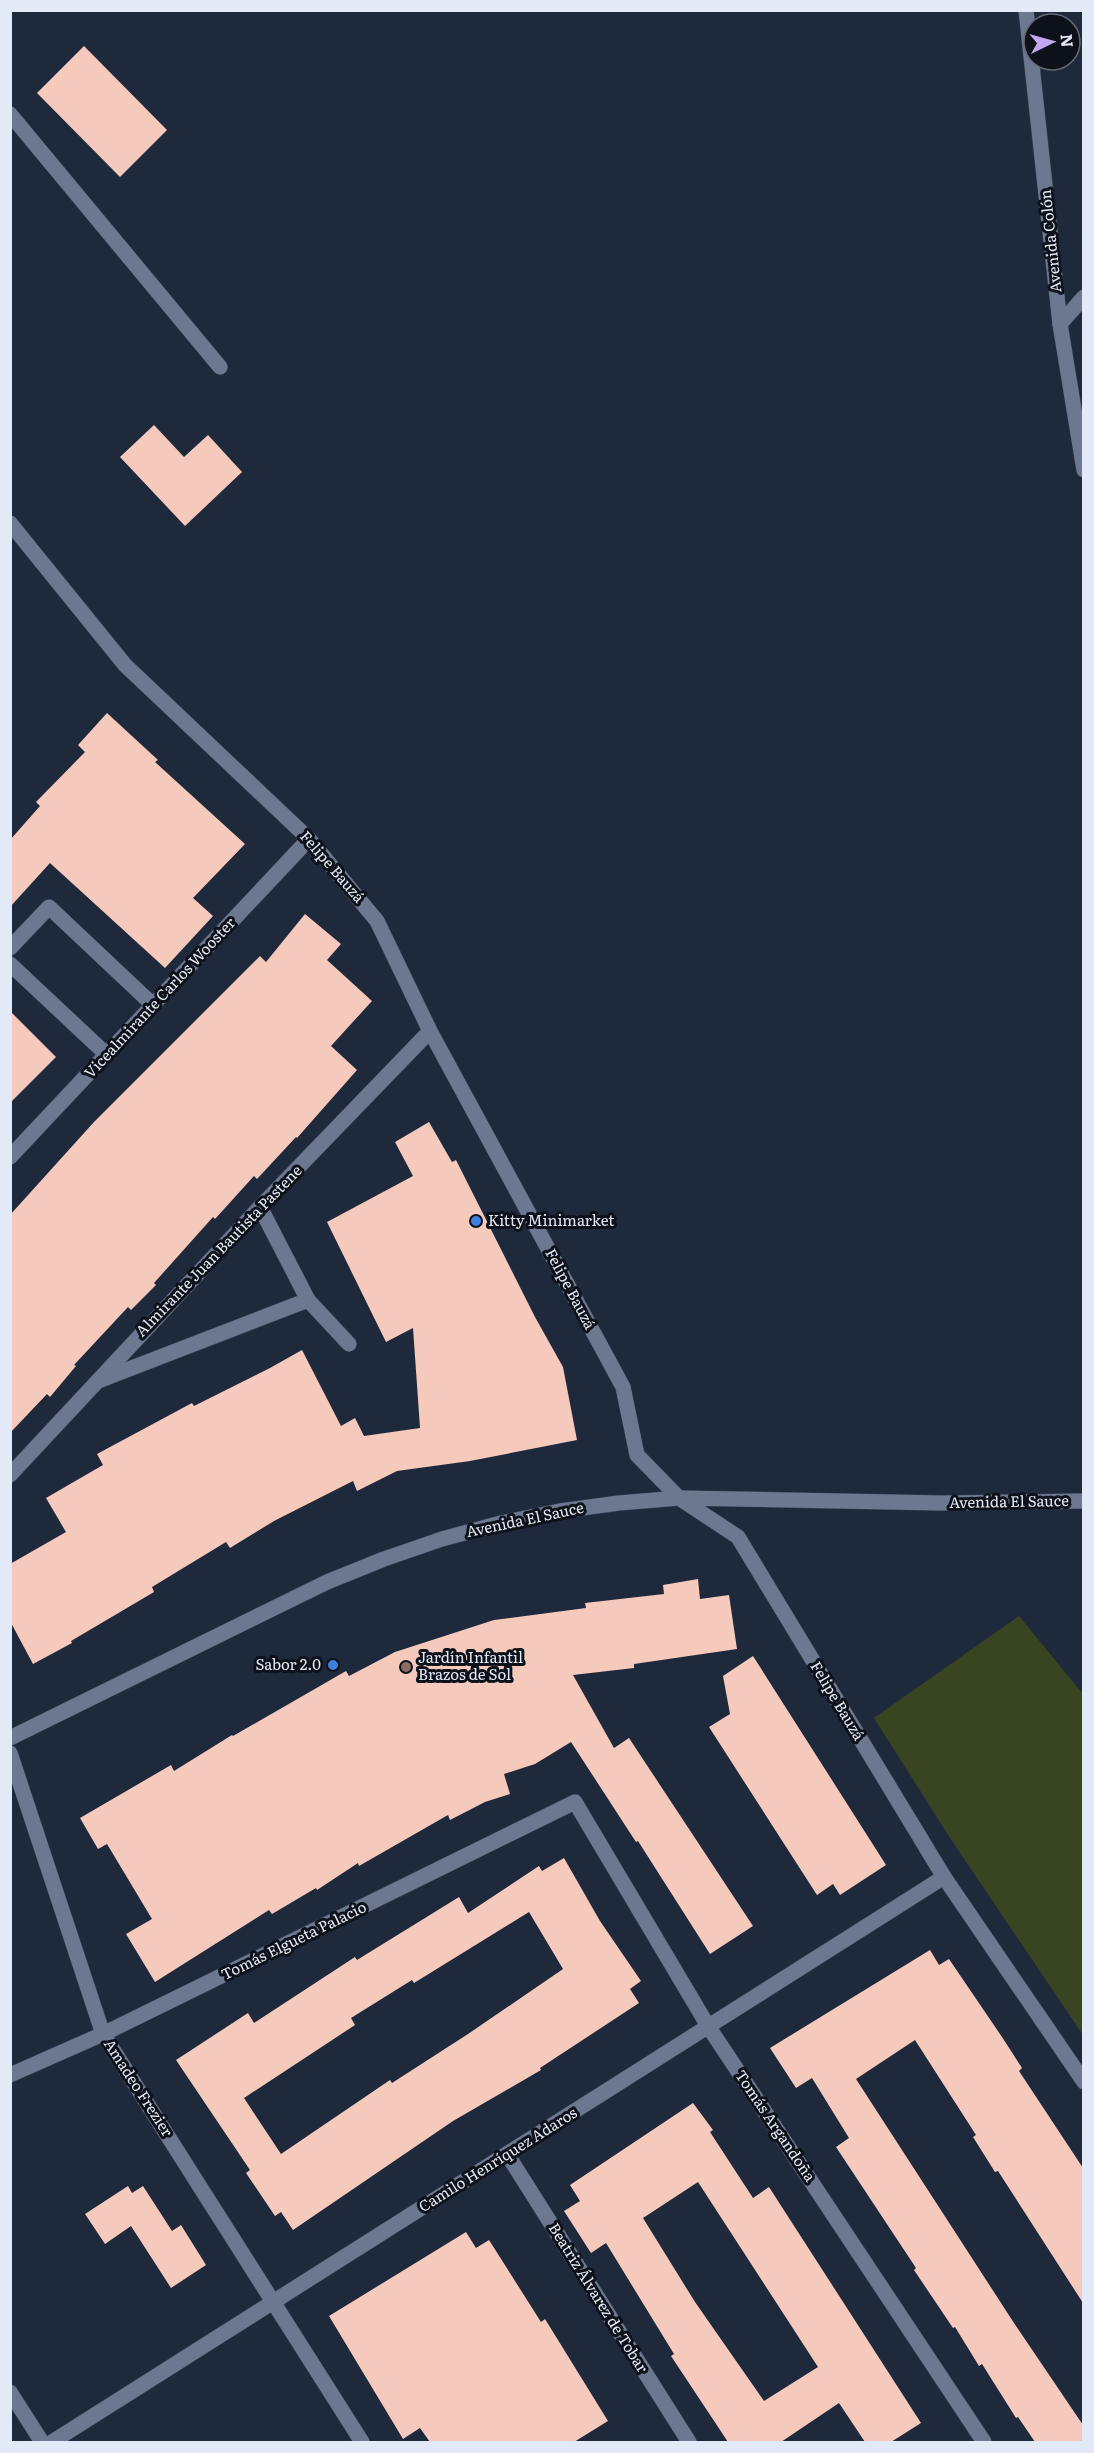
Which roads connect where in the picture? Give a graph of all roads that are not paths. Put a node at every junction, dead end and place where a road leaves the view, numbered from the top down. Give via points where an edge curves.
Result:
1 (1026, 10) edge
2 (10, 114) edge
3 (1083, 297) edge
4 (1060, 324) junction
5 (220, 367) dead end
6 (1083, 470) edge
7 (10, 523) edge
8 (309, 839) junction
9 (10, 948) edge
10 (10, 964) edge
11 (153, 1005) junction
12 (430, 1031) junction
13 (106, 1054) junction
14 (10, 1157) edge
15 (260, 1207) junction
16 (308, 1300) junction
17 (349, 1344) dead end
18 (95, 1382) junction
19 (10, 1475) edge
20 (679, 1498) junction
21 (1083, 1501) edge
22 (10, 1738) edge
23 (10, 1753) edge
24 (576, 1803) joint
25 (944, 1877) junction
26 (708, 2026) junction
27 (103, 2034) junction
28 (10, 2075) edge
29 (1083, 2082) edge
30 (507, 2154) junction
31 (274, 2301) junction
32 (10, 2392) edge
33 (42, 2442) edge
34 (52, 2442) edge
35 (362, 2442) edge
36 (689, 2442) edge
37 (984, 2442) edge

1 - 4 street, Avenida Colón
2 - 5 street
3 - 4 street
4 - 6 street, Avenida Colón
7 - 8 street, Felipe Bauzá via 125,665
8 - 11 street, Vicealmirante Carlos Wooster
8 - 12 street, Felipe Bauzá via 377,921
9 - 11 street via 50,907
10 - 13 street
11 - 13 street, Vicealmirante Carlos Wooster
12 - 15 street, Almirante Juan Bautista Pastene
12 - 20 street, Felipe Bauzá via 623,1387 637,1455
13 - 14 street, Vicealmirante Carlos Wooster
15 - 16 street
15 - 18 street, Almirante Juan Bautista Pastene
16 - 17 street
16 - 18 street
18 - 19 street, Almirante Juan Bautista Pastene
20 - 21 street, Avenida El Sauce via 942,1503
20 - 22 street, Avenida El Sauce via 513,1520 384,1559 327,1582
20 - 25 street, Felipe Bauzá via 738,1537
23 - 27 street, Amadeo Frezier
24 - 26 street, Tomás Argandoña
24 - 27 street, Tomás Elgueta Palacio
25 - 26 street, Camilo Henríquez Adaros
25 - 29 street, Felipe Bauzá
26 - 30 street, Camilo Henríquez Adaros
26 - 37 street, Tomás Argandoña
27 - 28 street, Tomás Elgueta Palacio
27 - 31 street, Amadeo Frezier
30 - 31 street, Camilo Henríquez Adaros
30 - 36 street, Beatriz Álvarez de Tobar
31 - 34 street, Camilo Henríquez Adaros
31 - 35 street, Amadeo Frezier
32 - 33 street

